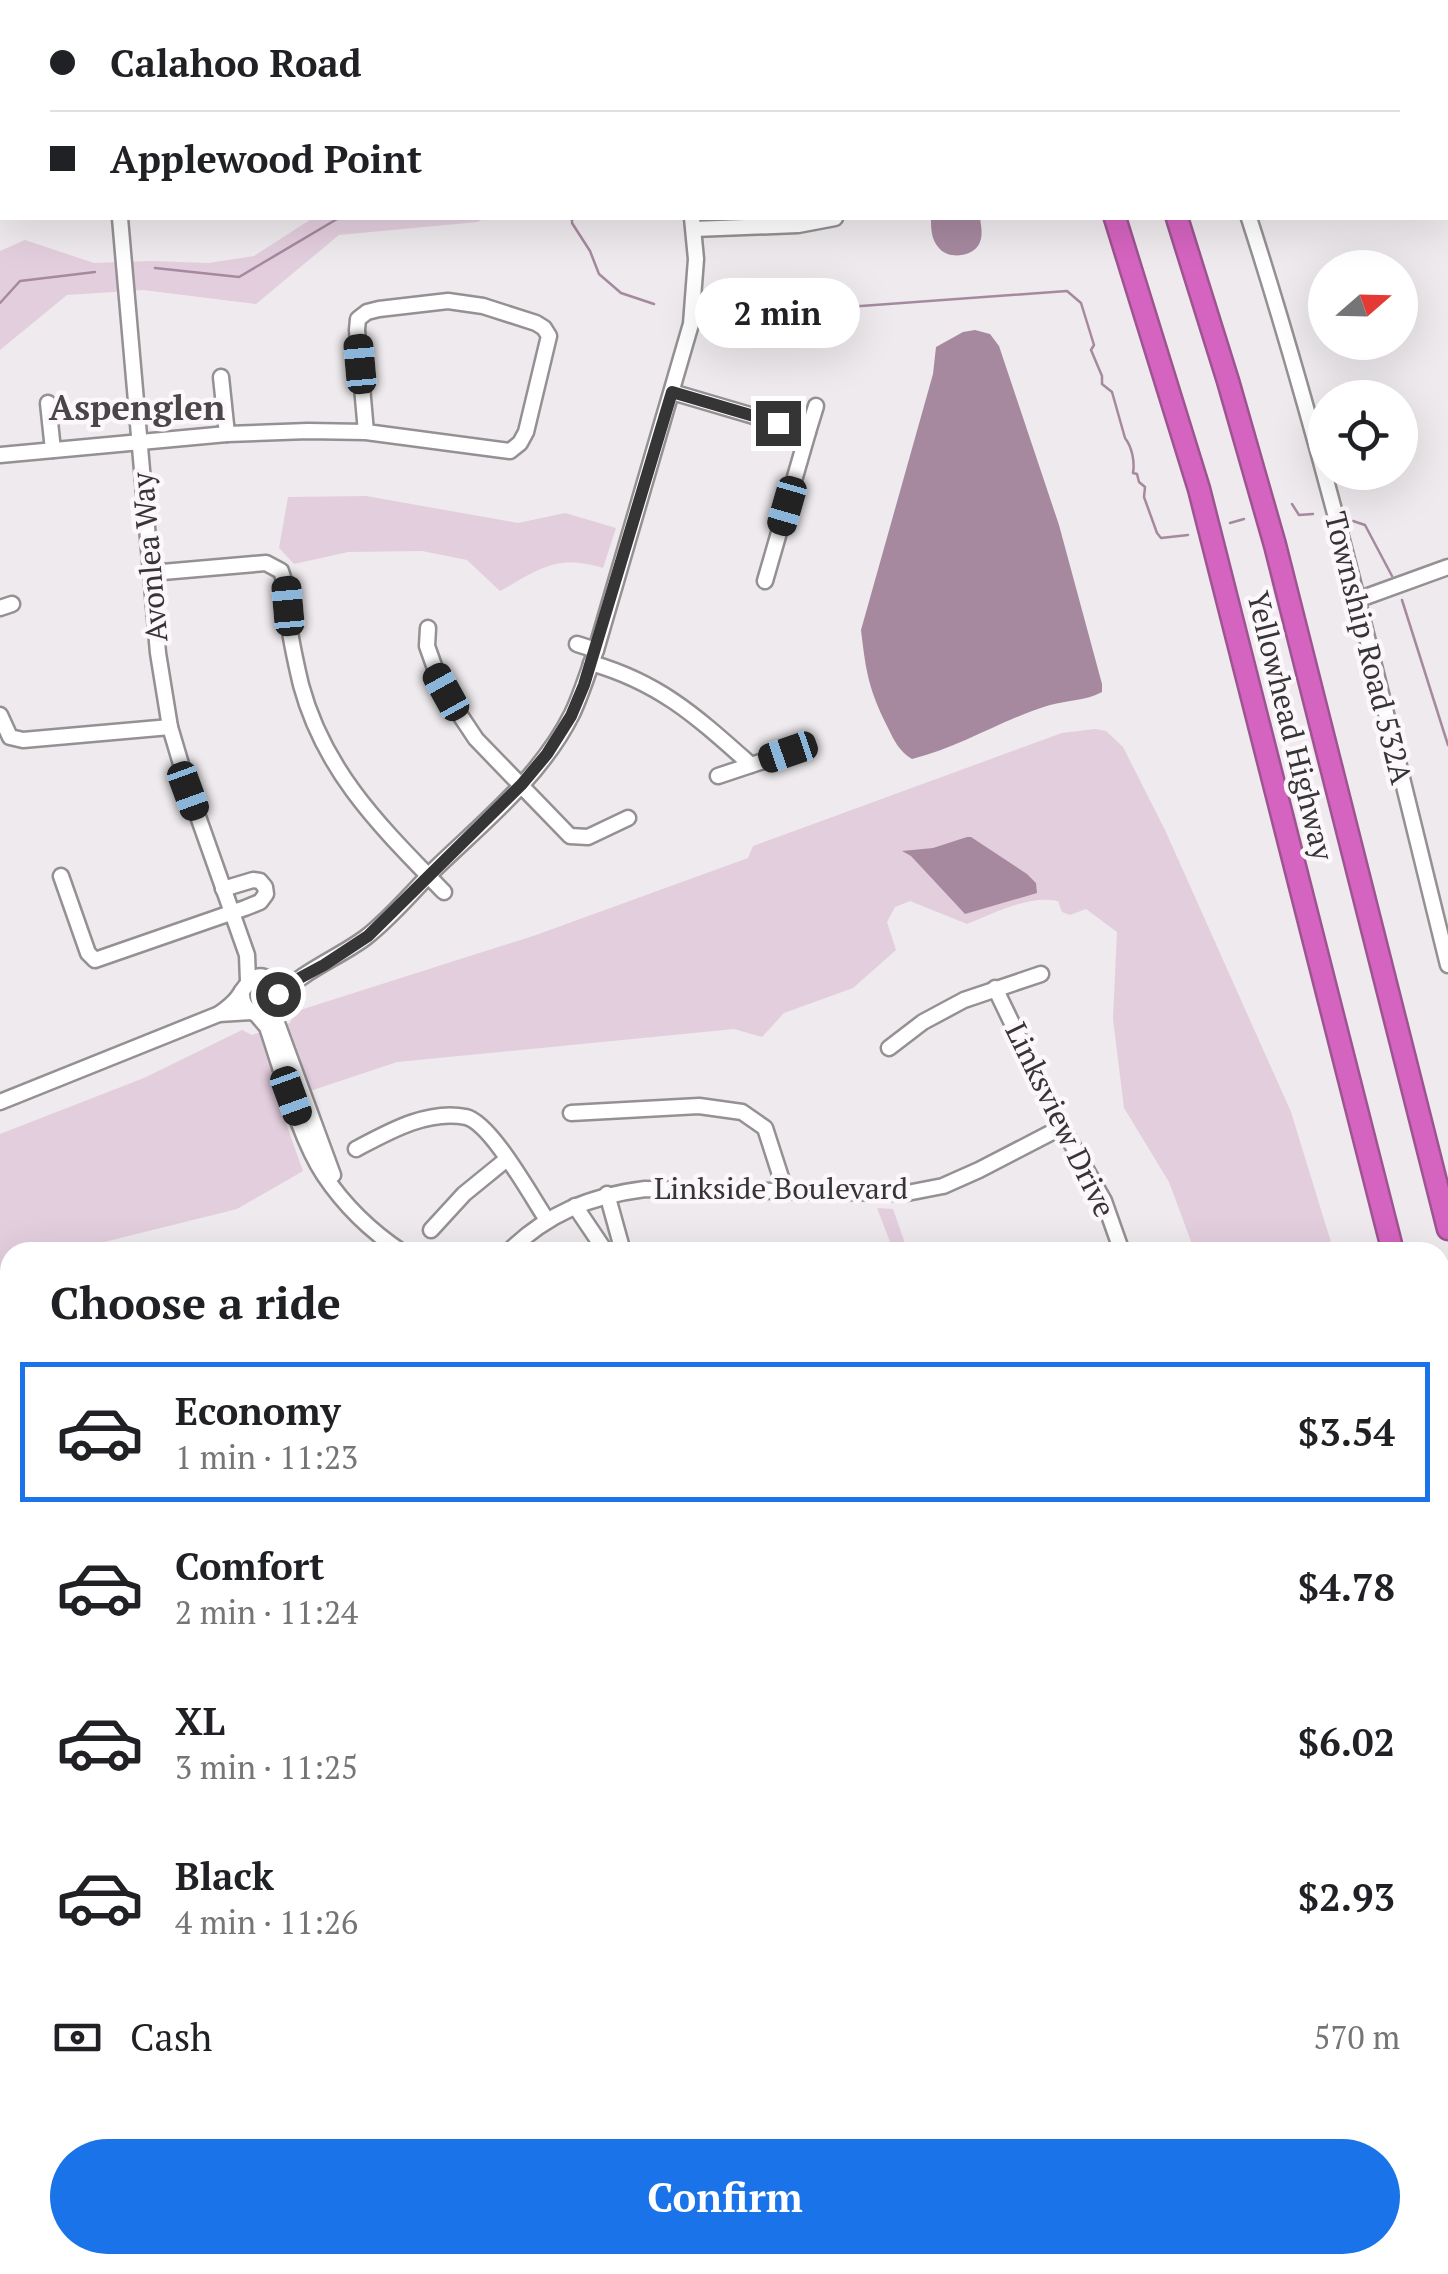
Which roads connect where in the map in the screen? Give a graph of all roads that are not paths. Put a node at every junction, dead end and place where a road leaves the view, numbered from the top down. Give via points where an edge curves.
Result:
1 (120, 220) edge
2 (824, 220) edge
3 (1116, 220) edge
4 (1178, 220) edge
5 (1250, 220) edge
6 (693, 223) edge
7 (221, 377) dead end
8 (672, 392) junction
9 (48, 403) dead end
10 (816, 406) dead end
11 (366, 432) junction
12 (808, 432) junction
13 (226, 434) junction
14 (139, 443) junction
15 (53, 450) junction
16 (0, 455) edge
17 (1448, 567) edge
18 (151, 573) junction
19 (766, 581) dead end
20 (1357, 600) junction
21 (428, 628) dead end
22 (576, 644) dead end
23 (594, 656) junction
24 (0, 715) edge
25 (170, 727) junction
26 (788, 752) dead end
27 (750, 765) junction
28 (718, 776) dead end
29 (522, 784) junction
30 (628, 818) dead end
31 (61, 876) dead end
32 (428, 876) junction
33 (224, 889) junction
34 (444, 892) dead end
35 (232, 911) junction
36 (247, 955) junction
37 (1448, 965) edge
38 (1040, 974) dead end
39 (267, 979) junction
40 (296, 980) junction
41 (245, 986) junction
42 (995, 988) junction
43 (277, 1002) junction
44 (254, 1013) junction
45 (218, 1014) junction
46 (889, 1048) dead end
47 (0, 1102) edge
48 (571, 1113) dead end
49 (1062, 1127) junction
50 (356, 1149) dead end
51 (507, 1159) junction
52 (785, 1190) junction
53 (607, 1194) junction
54 (340, 1195) junction
55 (575, 1206) junction
56 (546, 1220) junction
57 (1448, 1229) edge
58 (431, 1230) dead end
59 (388, 1242) edge
60 (519, 1242) edge
61 (599, 1242) edge
62 (620, 1242) edge
63 (1118, 1242) edge
64 (1390, 1242) edge

1 - 14 street, Avonlea Way
2 - 6 street
3 - 64 highway, Yellowhead Highway via 1199,489
4 - 57 highway, Yellowhead Highway via 1275,546
5 - 20 street, Township Road 532A
6 - 8 street via 691,324
7 - 13 street
8 - 12 street
8 - 23 street
9 - 15 street
10 - 12 street
11 - 11 street via 510,451 526,432 550,336 536,322 466,302 367,312 357,330
11 - 13 street
12 - 19 street
13 - 14 street
14 - 15 street
14 - 18 street, Avonlea Way
15 - 16 street
17 - 20 street
18 - 25 street, Avonlea Way
18 - 32 street via 266,563 282,571 296,662 314,723 350,789
20 - 37 street, Township Road 532A
21 - 29 street via 426,646 456,709 476,740
22 - 23 street
23 - 27 street via 692,712
23 - 29 street via 571,716
24 - 25 street via 10,737 23,740
25 - 33 street, Avonlea Way
26 - 27 street
27 - 28 street
29 - 30 street via 570,836 588,836
29 - 32 street
31 - 35 street via 95,960
32 - 34 street
32 - 40 street via 368,936
33 - 35 street, Avonlea Way
33 - 35 street via 254,880 265,888 260,902
35 - 36 street, Avonlea Way
36 - 39 street, Avonlea Way
36 - 41 street, Avonlea Way
38 - 42 street
39 - 40 street
39 - 41 street
39 - 43 street via 277,989
40 - 43 street
41 - 44 street via 243,1003
41 - 45 street
42 - 46 street via 939,1012
42 - 49 street, Linksview Drive
43 - 44 street via 267,1013
43 - 54 street via 277,1023
44 - 45 street
44 - 54 street via 268,1027 310,1149
45 - 47 street
48 - 52 street via 699,1106 742,1112 765,1128
49 - 52 street, Linkside Boulevard via 943,1186 907,1193
49 - 63 street, Linksview Drive via 1104,1201
50 - 51 street via 398,1126 468,1117 487,1130
51 - 56 street
51 - 58 street
52 - 53 street, Linkside Boulevard via 645,1188
53 - 55 street, Linkside Boulevard
53 - 62 street, Linkside Boulevard
54 - 59 street
55 - 56 street, Linkside Boulevard
55 - 61 street
56 - 60 street, Linkside Boulevard

